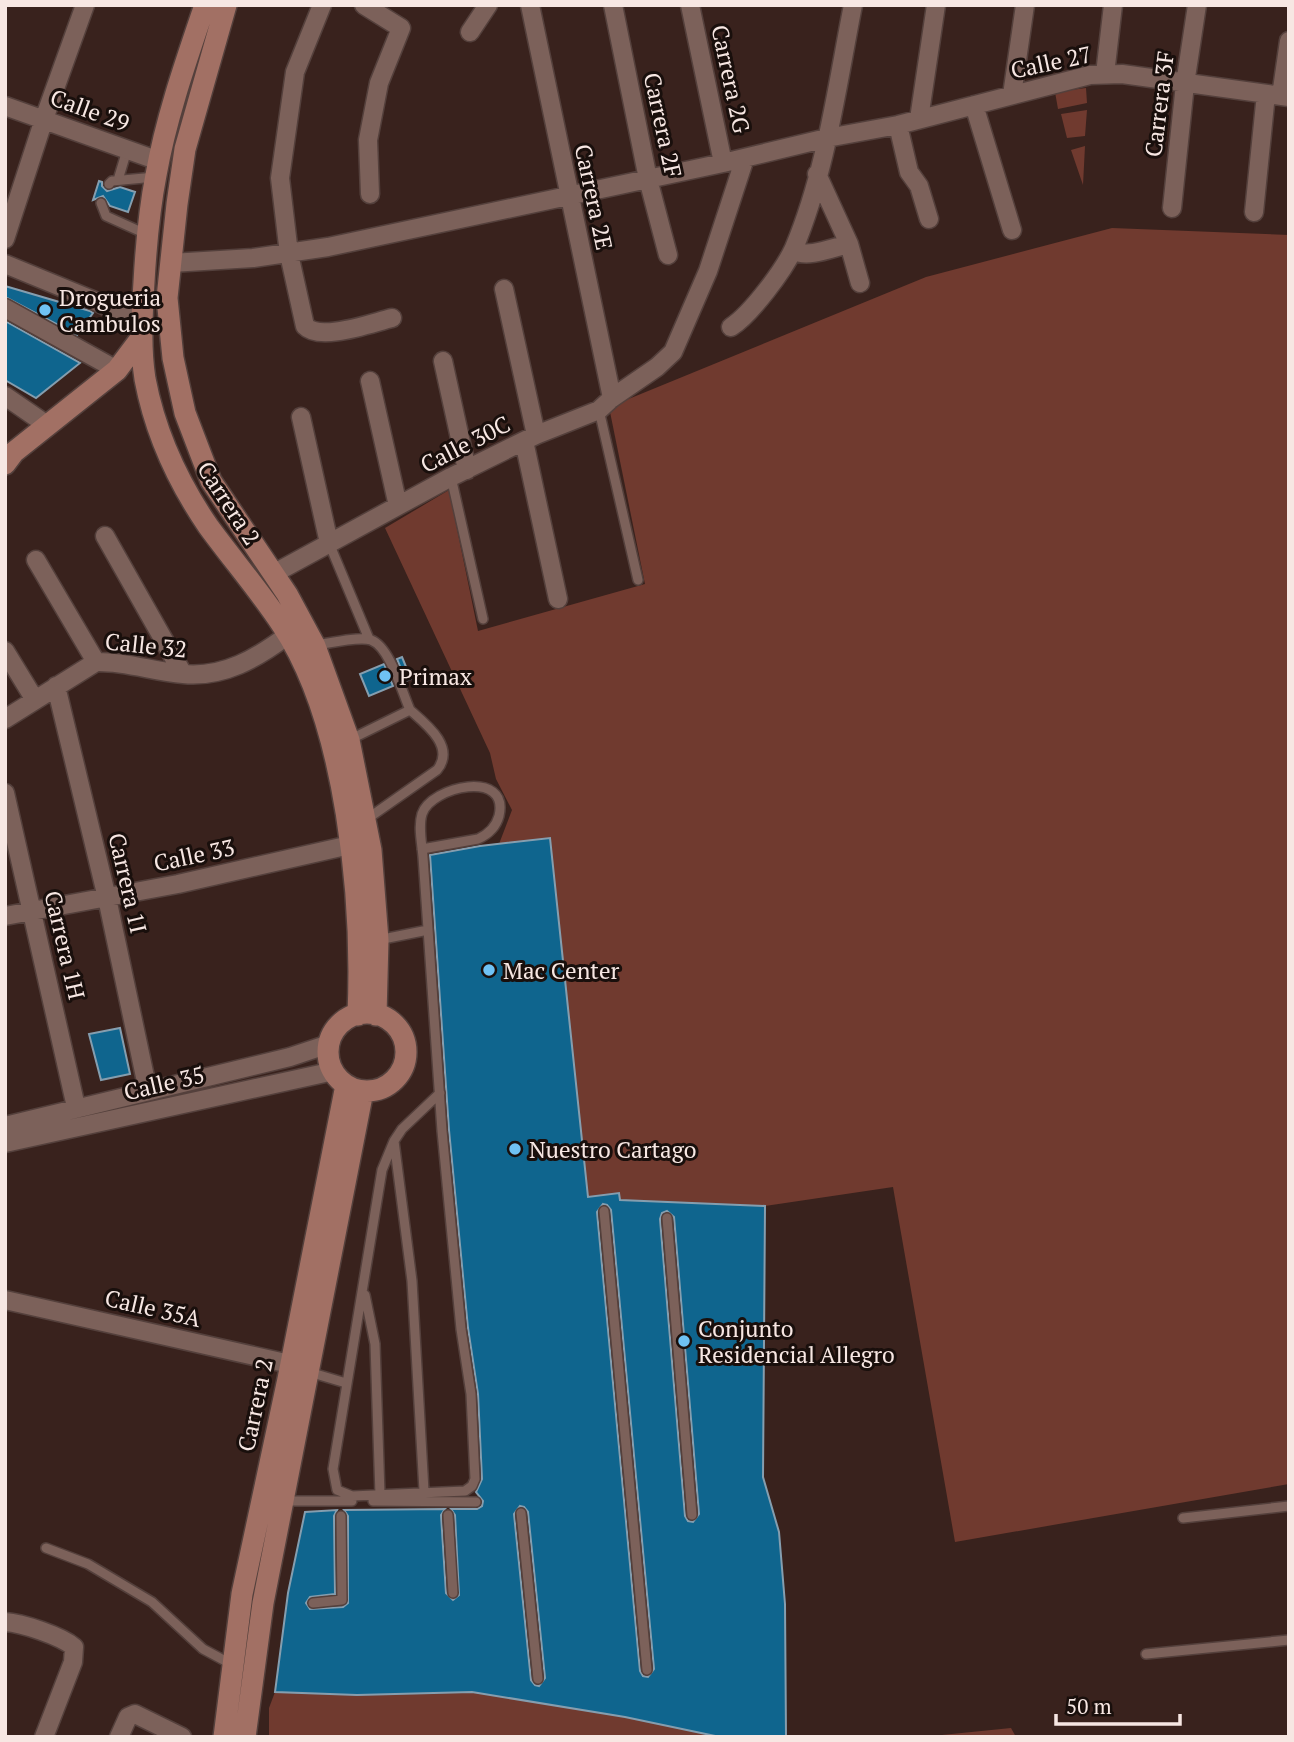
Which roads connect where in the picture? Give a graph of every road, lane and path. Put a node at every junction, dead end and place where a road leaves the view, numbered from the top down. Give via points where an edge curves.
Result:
1 (85, 5) edge
2 (205, 5) edge
3 (226, 5) edge
4 (322, 5) edge
5 (363, 5) edge
6 (488, 5) edge
7 (530, 5) edge
8 (613, 5) edge
9 (690, 5) edge
10 (853, 5) edge
11 (936, 5) edge
12 (1026, 5) edge
13 (1113, 5) edge
14 (1196, 5) edge
15 (470, 32) dead end
16 (1289, 41) edge
17 (1105, 74) junction
18 (1185, 84) junction
19 (1012, 95) junction
20 (1278, 96) edge
21 (974, 105) junction
22 (5, 106) edge
23 (44, 119) junction
24 (919, 119) junction
25 (898, 125) junction
26 (827, 138) junction
27 (127, 150) junction
28 (745, 158) junction
29 (723, 163) junction
30 (157, 169) junction
31 (817, 174) junction
32 (649, 179) junction
33 (370, 194) dead end
34 (568, 196) junction
35 (101, 203) dead end
36 (1172, 208) dead end
37 (1254, 212) dead end
38 (929, 219) dead end
39 (1012, 230) dead end
40 (147, 234) junction
41 (5, 239) edge
42 (849, 244) junction
43 (793, 251) junction
44 (289, 254) junction
45 (668, 255) dead end
46 (170, 263) junction
47 (6, 266) edge
48 (860, 283) dead end
49 (504, 289) dead end
50 (5, 308) edge
51 (392, 318) dead end
52 (732, 327) dead end
53 (141, 331) junction
54 (443, 361) dead end
55 (117, 370) junction
56 (370, 381) dead end
57 (5, 396) edge
58 (605, 404) junction
59 (301, 416) dead end
60 (47, 425) junction
61 (530, 438) junction
62 (5, 464) edge
63 (459, 473) junction
64 (398, 506) junction
65 (105, 536) dead end
66 (329, 544) junction
67 (36, 560) dead end
68 (273, 574) junction
69 (638, 580) dead end
70 (558, 599) dead end
71 (483, 620) dead end
72 (288, 635) junction
73 (369, 639) junction
74 (315, 646) junction
75 (5, 651) edge
76 (96, 662) junction
77 (183, 674) junction
78 (56, 686) junction
79 (35, 700) junction
80 (410, 710) junction
81 (5, 719) edge
82 (349, 740) junction
83 (5, 793) edge
84 (365, 820) junction
85 (350, 845) junction
86 (422, 849) junction
87 (107, 898) junction
88 (33, 913) junction
89 (5, 916) edge
90 (428, 930) junction
91 (378, 940) junction
92 (367, 1015) junction
93 (329, 1044) junction
94 (348, 1082) junction
95 (148, 1091) junction
96 (440, 1093) junction
97 (76, 1107) junction
98 (5, 1126) edge
99 (394, 1141) junction
100 (5, 1143) edge
101 (604, 1211) dead end
102 (667, 1218) dead end
103 (364, 1288) junction
104 (5, 1300) edge
105 (300, 1368) junction
106 (346, 1383) junction
107 (424, 1492) junction
108 (380, 1495) junction
109 (284, 1501) junction
110 (476, 1502) dead end
111 (1289, 1506) edge
112 (521, 1513) dead end
113 (448, 1515) dead end
114 (692, 1515) dead end
115 (341, 1516) dead end
116 (1183, 1518) dead end
117 (46, 1548) dead end
118 (453, 1593) dead end
119 (313, 1603) dead end
120 (5, 1622) edge
121 (1289, 1640) edge
122 (1146, 1654) dead end
123 (233, 1665) junction
124 (647, 1670) dead end
125 (538, 1679) dead end
126 (123, 1729) edge
127 (44, 1737) edge
128 (182, 1737) edge
129 (224, 1737) edge
130 (245, 1737) edge

1 - 23 street
2 - 30 main road, Carrera 2
3 - 46 main road, Carrera 2 via 185,149
4 - 44 street via 295,72 280,178
5 - 33 street via 401,28 379,83 368,140
6 - 15 street
7 - 34 street, Carrera 2E
8 - 32 street, Carrera 2F
9 - 29 street, Carrera 2G
10 - 26 street
11 - 24 street
12 - 19 street
13 - 17 street
14 - 18 street, Carrera 3F
16 - 20 street
17 - 18 street, Calle 27
17 - 19 street, Calle 27
18 - 20 street, Calle 27
18 - 36 street, Carrera 3F
19 - 21 street, Calle 27
20 - 37 street
21 - 24 street, Calle 27
21 - 39 street
22 - 23 street, Calle 29
23 - 27 street, Calle 29
23 - 41 street
24 - 25 street, Calle 27
25 - 26 street, Calle 27
25 - 38 street via 909,172 919,186
26 - 28 street, Calle 27
26 - 31 street
27 - 30 street, Calle 29
27 - 30 lane via 113,182
28 - 29 street, Calle 27
28 - 58 street, Calle 30C via 708,271 673,352
29 - 32 street, Calle 27
30 - 40 main road, Carrera 2
31 - 42 street
31 - 43 street
32 - 34 street, Calle 27
32 - 45 street, Carrera 2F
34 - 44 street, Calle 27
34 - 58 street, Carrera 2E
35 - 40 lane via 106,216
40 - 53 main road, Carrera 2
42 - 43 street via 809,254
42 - 48 street
43 - 52 street via 743,319
44 - 46 street, Calle 27
44 - 51 street via 310,332 323,334
46 - 68 main road, Carrera 2 via 167,298 185,414 211,481
47 - 53 street via 94,300
49 - 61 street
50 - 55 street
53 - 55 main road
53 - 72 main road, Carrera 2 via 153,412 177,473 209,527
54 - 63 street
55 - 60 main road
56 - 64 street
57 - 60 street
58 - 61 street, Calle 30C
58 - 69 lane
59 - 66 street
60 - 62 main road
61 - 63 street, Calle 30C
61 - 70 street
63 - 64 street, Calle 30C
63 - 71 lane
64 - 66 street, Calle 30C
65 - 77 street
66 - 68 street, Calle 30C
66 - 73 lane
67 - 76 street
68 - 74 main road, Carrera 2
72 - 77 street, Calle 32 via 256,658 229,669 207,675
72 - 85 main road, Carrera 2 via 324,718
73 - 74 lane
73 - 80 lane via 387,655
74 - 82 main road, Carrera 2
75 - 79 street
76 - 77 street, Calle 32
76 - 78 street, Calle 32
78 - 79 street, Calle 32
78 - 87 street, Carrera 1I
79 - 81 street, Calle 32
80 - 82 lane
80 - 84 lane via 436,733 442,764
82 - 84 main road, Carrera 2
83 - 88 street, Carrera 1H
84 - 91 main road, Carrera 2
85 - 87 street, Calle 33
85 - 92 main road, Carrera 2
86 - 86 lane via 422,814 431,801 474,786 496,794 498,820 485,836
86 - 90 lane
87 - 88 street, Calle 33
87 - 95 street, Carrera 1I
88 - 89 street, Calle 33
88 - 97 street, Carrera 1H
90 - 91 lane
90 - 96 lane
91 - 92 main road, Carrera 2
92 - 93 main road via 347,1019
92 - 94 main road via 387,1019 397,1027 406,1049 405,1062 400,1073 382,1088
93 - 94 main road via 329,1058
93 - 95 street, Calle 35
94 - 100 street, Calle 35
94 - 105 main road, Carrera 2
95 - 97 street, Calle 35
96 - 99 lane
96 - 107 lane via 471,1395 475,1479 465,1491
97 - 98 street, Calle 35
99 - 103 lane via 382,1170
99 - 107 lane via 412,1280
101 - 124 lane
102 - 114 lane
103 - 106 lane
103 - 108 lane via 375,1345
104 - 105 street, Calle 35A
105 - 106 lane
105 - 109 main road, Carrera 2
105 - 123 main road, Carrera 2 via 242,1594
106 - 108 lane via 333,1480 343,1494
107 - 108 lane
109 - 110 lane
109 - 130 main road, Carrera 2 via 263,1603
111 - 116 lane
112 - 125 lane
113 - 118 lane
115 - 119 lane via 342,1600
117 - 123 lane via 89,1564 152,1602 203,1649
120 - 127 street via 74,1647 73,1662
121 - 122 lane
123 - 129 main road, Carrera 2
126 - 128 street via 130,1715 137,1714

